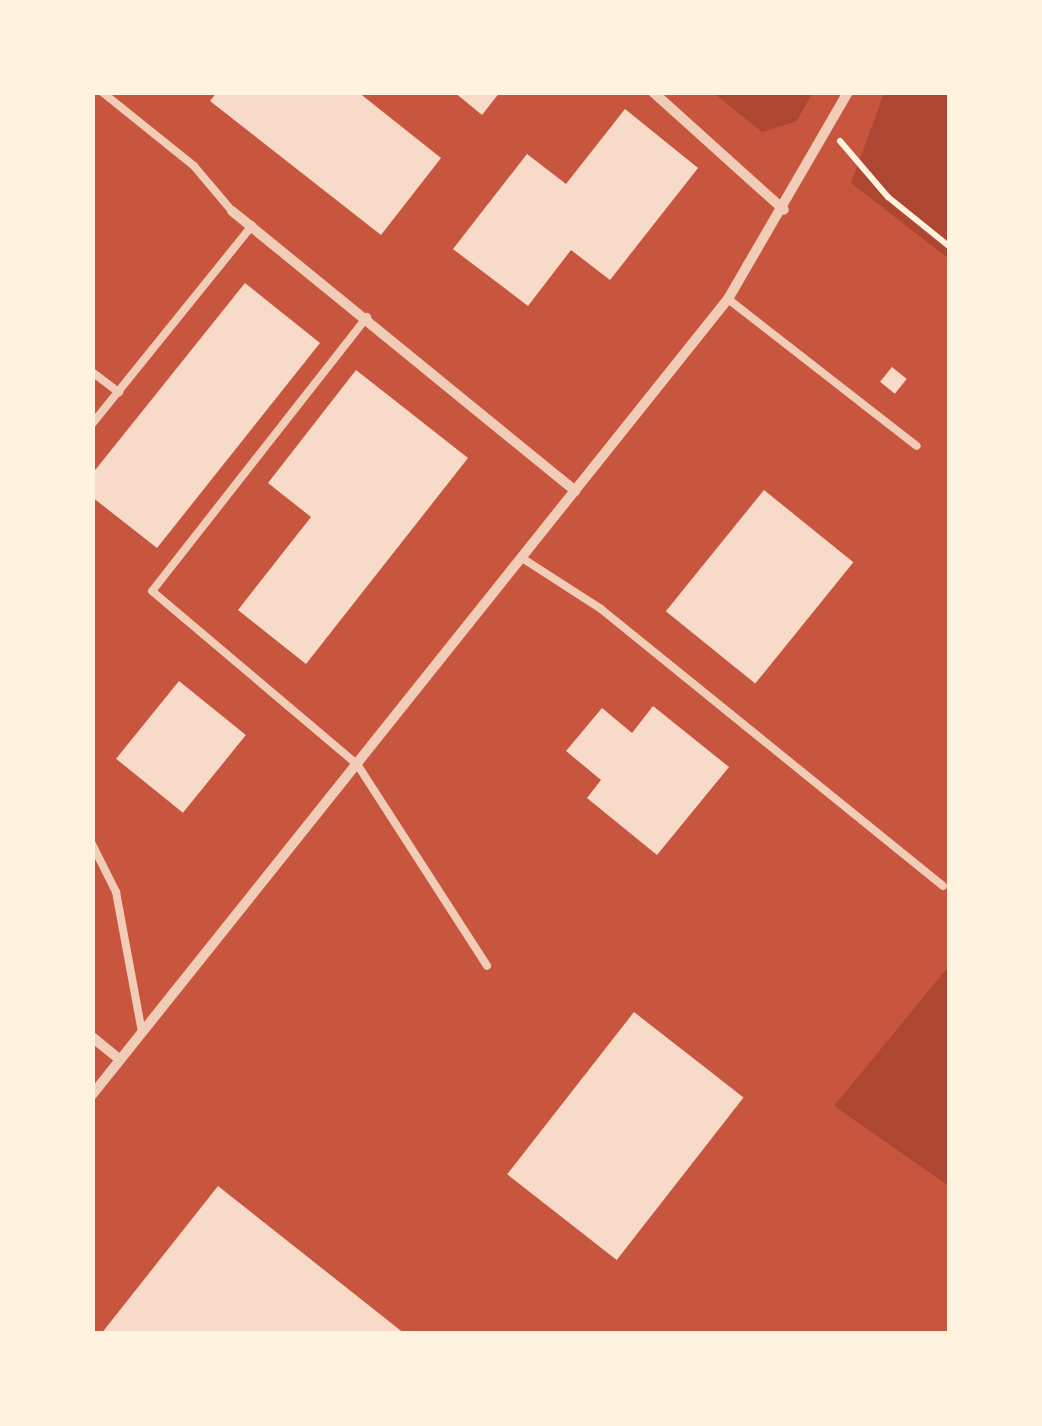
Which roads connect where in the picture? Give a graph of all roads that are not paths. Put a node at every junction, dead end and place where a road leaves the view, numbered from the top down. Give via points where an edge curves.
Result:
1 (102, 92) edge
2 (653, 92) edge
3 (848, 92) edge
4 (784, 210) junction
5 (232, 211) joint
6 (252, 226) junction
7 (728, 299) junction
8 (367, 316) junction
9 (92, 372) edge
10 (119, 392) junction
11 (92, 424) edge
12 (917, 446) dead end
13 (574, 491) junction
14 (522, 558) junction
15 (356, 764) junction
16 (92, 844) edge
17 (944, 886) dead end
18 (487, 966) dead end
19 (142, 1032) junction
20 (92, 1037) edge
21 (120, 1060) junction
22 (92, 1094) edge

1 - 5 lane via 194,166
2 - 4 street
3 - 4 street
4 - 7 street
5 - 6 street
6 - 8 street
6 - 10 lane
7 - 12 lane
7 - 13 street
8 - 13 street
8 - 15 lane via 152,591
9 - 10 lane
10 - 11 lane
13 - 14 street
14 - 15 street
14 - 17 lane via 601,610
15 - 18 lane
15 - 19 street
16 - 19 lane via 116,892
19 - 21 street
20 - 21 street
21 - 22 street

